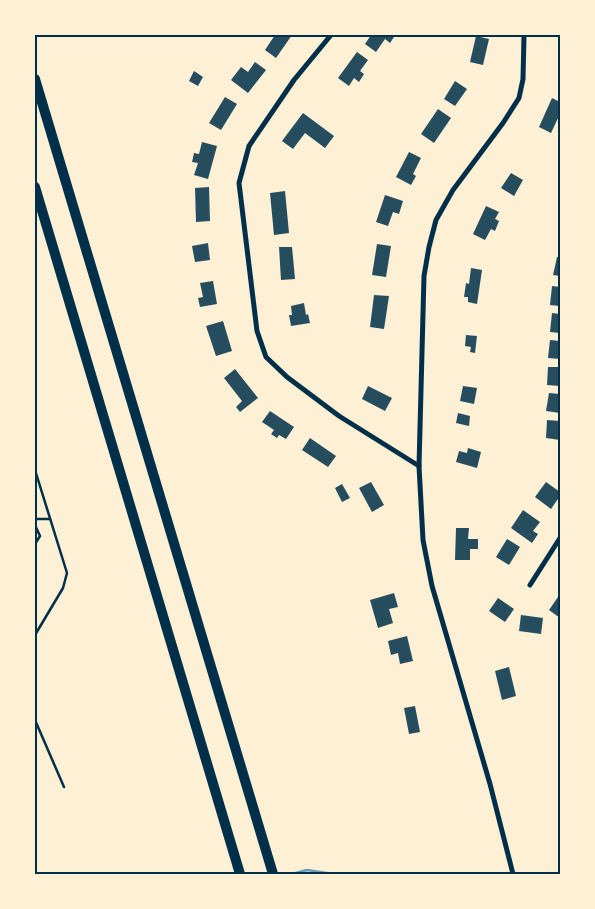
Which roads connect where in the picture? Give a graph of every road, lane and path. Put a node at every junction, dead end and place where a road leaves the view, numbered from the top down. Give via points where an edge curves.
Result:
1 (331, 35) edge
2 (524, 35) edge
3 (35, 79) edge
4 (35, 187) edge
5 (420, 466) junction
6 (35, 470) edge
7 (35, 519) edge
8 (50, 519) junction
9 (35, 525) edge
10 (560, 538) edge
11 (35, 544) edge
12 (530, 585) dead end
13 (35, 635) edge
14 (35, 720) edge
15 (64, 787) dead end
16 (240, 874) edge
17 (273, 874) edge
18 (513, 874) edge

1 - 5 street via 294,80 249,146 239,183 257,331 266,357 287,377 339,416
2 - 5 street via 519,98 453,190 436,220 429,247 424,276
3 - 17 highway
4 - 16 highway
5 - 18 street via 423,540 432,586
6 - 8 lane
7 - 8 lane
8 - 13 lane via 67,573 63,588
9 - 11 lane via 40,536
10 - 12 street
14 - 15 lane

